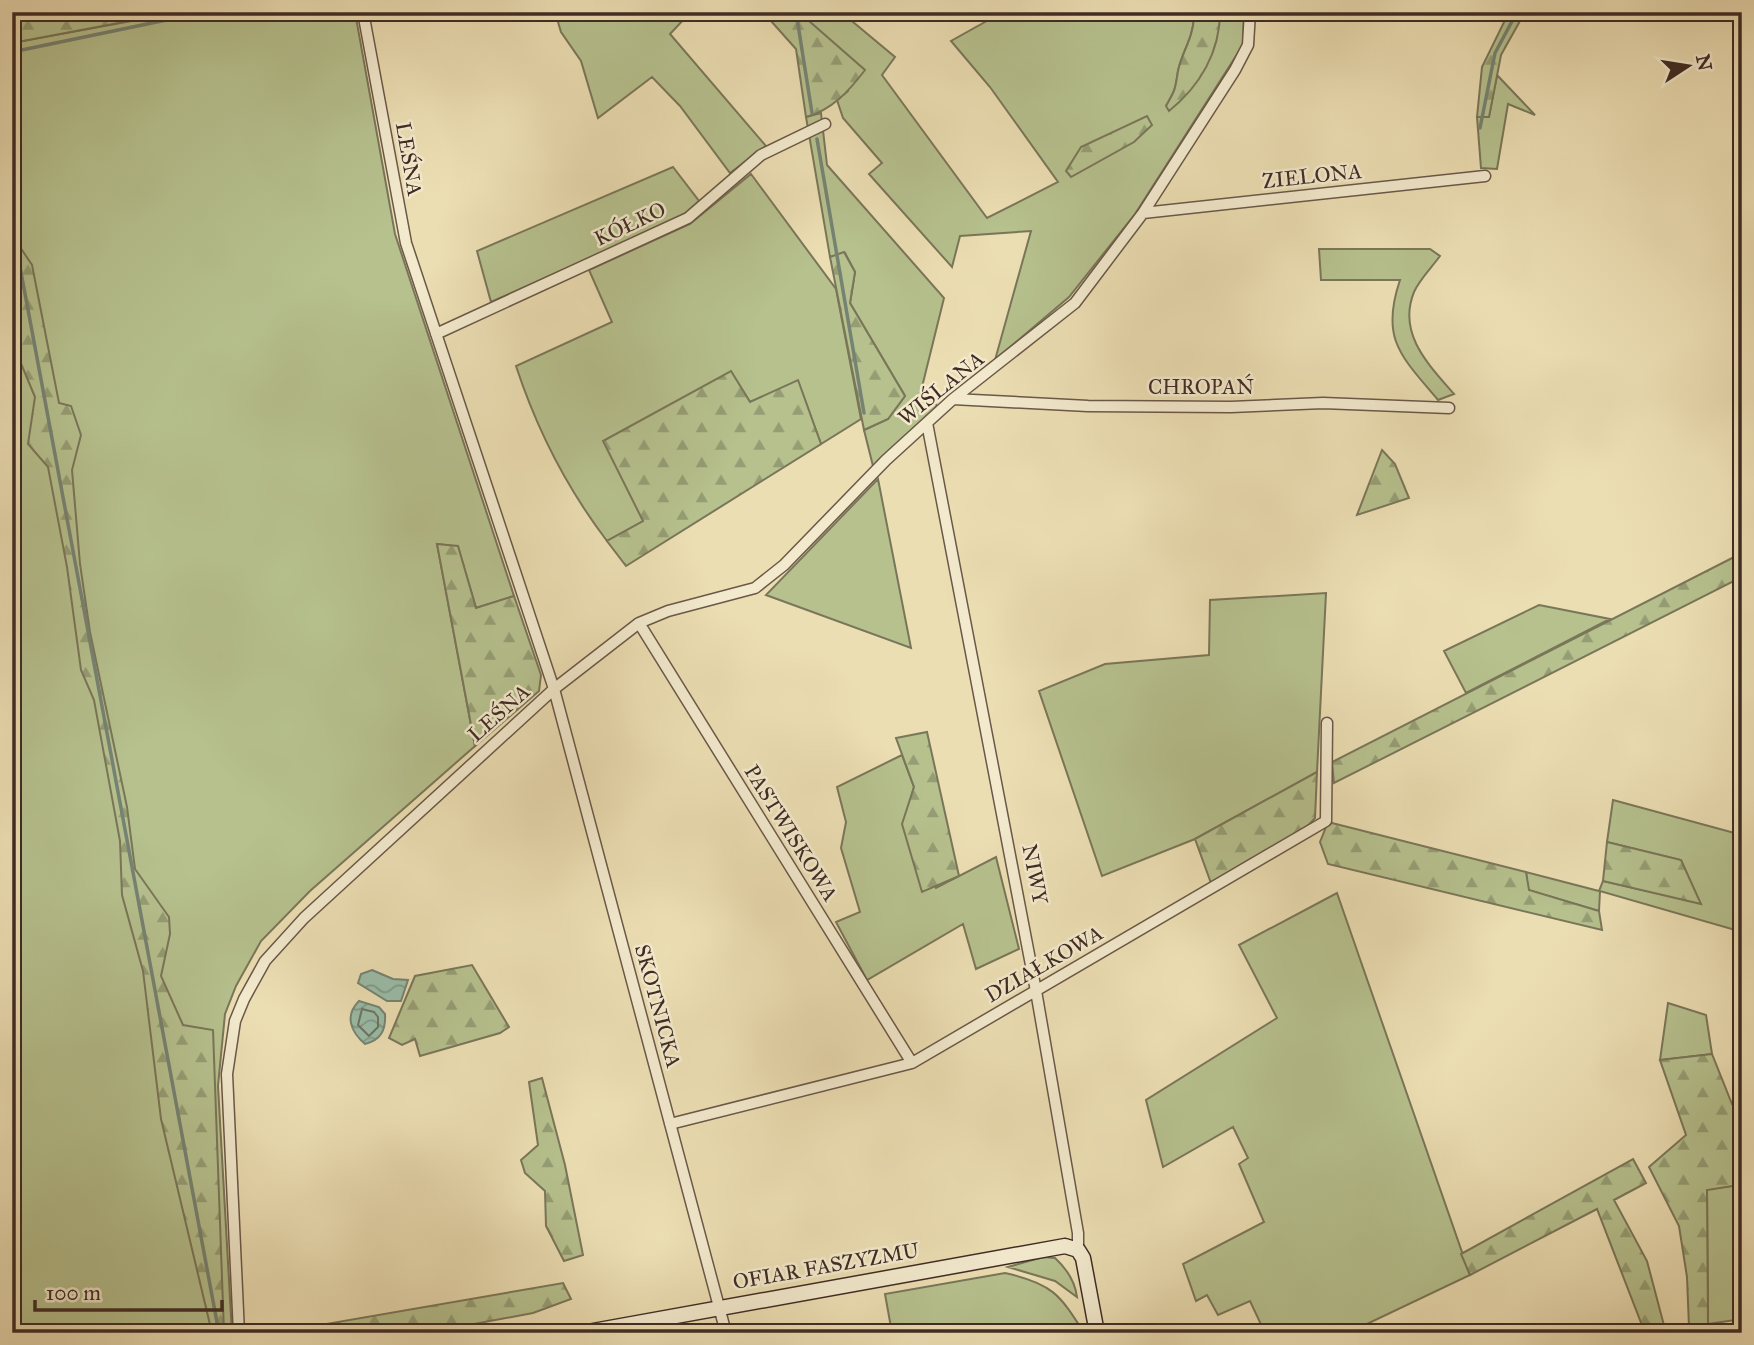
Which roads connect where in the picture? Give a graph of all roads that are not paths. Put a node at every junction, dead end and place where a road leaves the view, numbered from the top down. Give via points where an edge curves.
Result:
1 (363, 12) edge
2 (1250, 12) edge
3 (825, 124) dead end
4 (1485, 176) dead end
5 (1143, 214) junction
6 (436, 334) junction
7 (953, 399) junction
8 (1449, 408) dead end
9 (927, 423) junction
10 (639, 623) junction
11 (554, 689) junction
12 (1327, 723) dead end
13 (1036, 991) junction
14 (912, 1063) junction
15 (670, 1124) junction
16 (1078, 1250) junction
17 (719, 1306) junction
18 (239, 1333) edge
19 (582, 1333) edge
20 (726, 1333) edge
21 (1097, 1333) edge

1 - 6 street, LEŚNA via 404,232
2 - 5 street, WIŚLANA via 1248,46 1236,70
3 - 6 street, KÓŁKO via 761,155 688,218
4 - 5 street, ZIELONA
5 - 7 street, WIŚLANA via 1076,303
6 - 11 street, LEŚNA
7 - 8 street, CHROPAŃ via 1088,406 1323,403
7 - 9 street, WIŚLANA
9 - 10 street, WIŚLANA via 755,588
9 - 13 street, NIWY
10 - 11 street, WIŚLANA
10 - 14 street, PASTWISKOWA
11 - 15 street, SKOTNICKA
11 - 18 street, LEŚNA via 304,918 265,961 244,999 235,1021 227,1074
12 - 13 street, DZIAŁKOWA via 1326,821
13 - 14 street, DZIAŁKOWA
13 - 16 street, NIWY
14 - 15 street, DZIAŁKOWA
15 - 17 street, SKOTNICKA
16 - 17 street, OFIAR FASZYZMU via 1053,1247
16 - 21 street, NIWY
17 - 19 street, OFIAR FASZYZMU
17 - 20 street, SKOTNICKA

